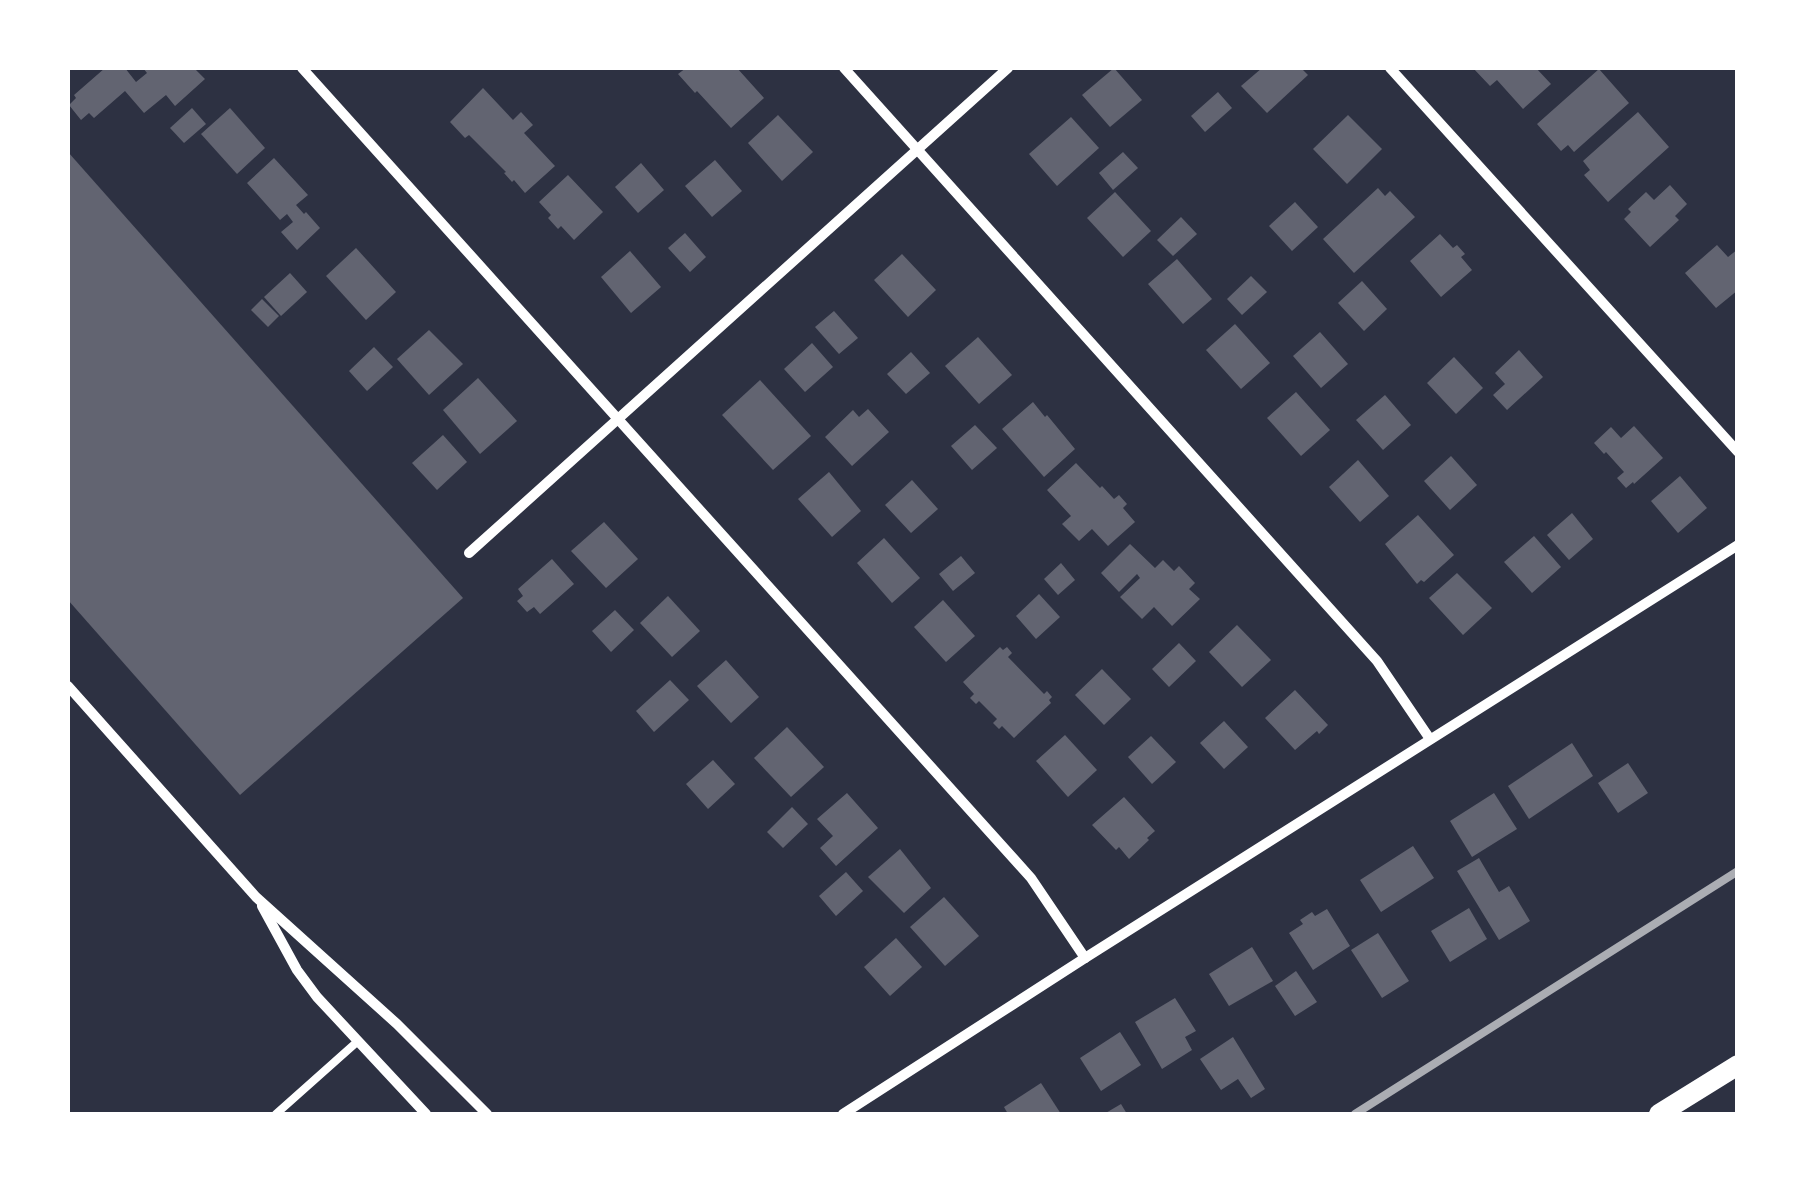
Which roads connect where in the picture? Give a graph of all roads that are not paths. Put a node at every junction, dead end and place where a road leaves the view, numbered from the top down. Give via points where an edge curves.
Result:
1 (302, 68) edge
2 (844, 68) edge
3 (1008, 68) edge
4 (1390, 68) edge
5 (917, 149) junction
6 (618, 419) junction
7 (1738, 452) edge
8 (1738, 545) edge
9 (469, 553) dead end
10 (68, 686) edge
11 (1430, 739) junction
12 (256, 897) junction
13 (1085, 958) junction
14 (358, 1041) junction
15 (1738, 1065) edge
16 (276, 1114) edge
17 (426, 1114) edge
18 (487, 1114) edge
19 (843, 1114) edge
20 (1659, 1114) edge

1 - 6 street
2 - 5 street
3 - 5 street
4 - 7 street
5 - 6 street
5 - 11 street via 1377,660
6 - 9 street
6 - 13 street via 1031,878
8 - 11 street
10 - 12 street
11 - 13 street
12 - 14 street via 317,997
12 - 18 street
13 - 19 street
14 - 16 lane
14 - 17 street
15 - 20 main road

